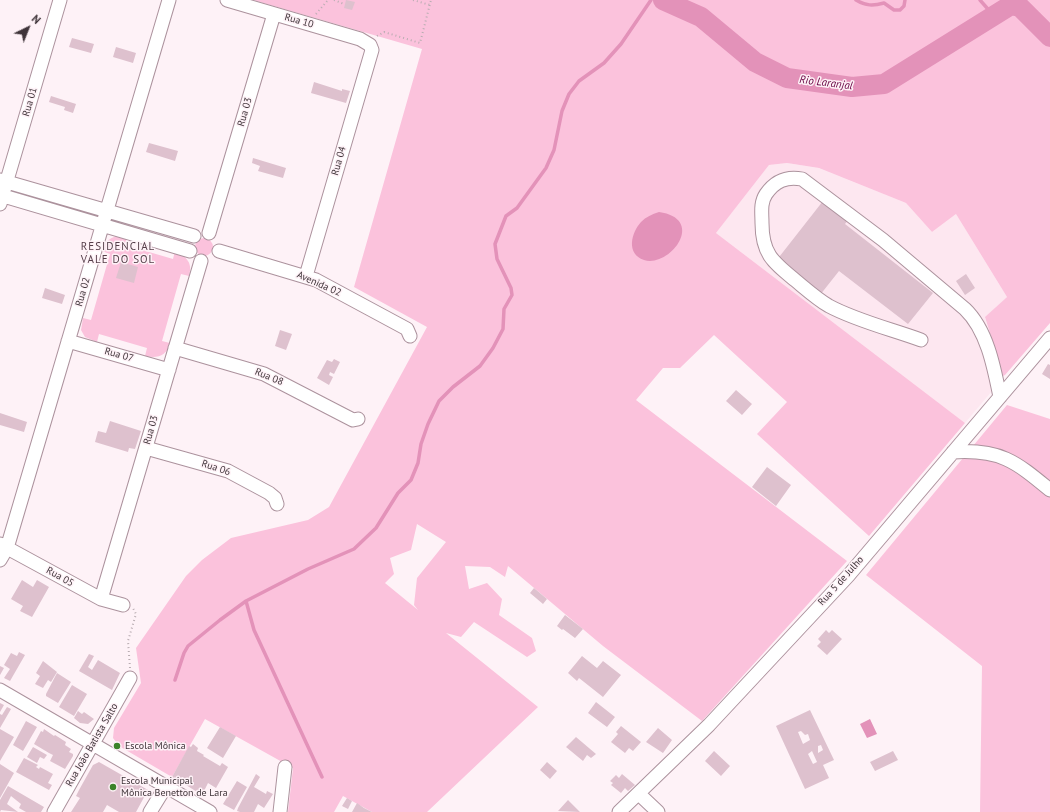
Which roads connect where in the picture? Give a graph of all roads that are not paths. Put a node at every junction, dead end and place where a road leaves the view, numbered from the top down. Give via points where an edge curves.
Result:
1 (60, 0) edge
2 (169, 0) edge
3 (227, 0) edge
4 (274, 14) junction
5 (370, 45) joint
6 (3, 181) edge
7 (1, 198) edge
8 (107, 211) junction
9 (103, 225) junction
10 (209, 233) junction
11 (194, 236) junction
12 (190, 250) junction
13 (218, 251) junction
14 (201, 261) junction
15 (306, 276) junction
16 (410, 336) dead end
17 (1050, 338) edge
18 (920, 340) dead end
19 (68, 341) junction
20 (175, 348) junction
21 (169, 370) junction
22 (1000, 397) junction
23 (358, 419) dead end
24 (146, 448) junction
25 (953, 452) junction
26 (1050, 490) edge
27 (277, 504) dead end
28 (4, 546) edge
29 (0, 560) edge
30 (101, 600) junction
31 (123, 605) road end
32 (130, 678) road end
33 (0, 690) edge
34 (93, 744) junction
35 (285, 767) dead end
36 (166, 786) junction
37 (638, 794) junction
38 (54, 812) edge
39 (150, 812) edge
40 (210, 812) edge
41 (280, 812) edge
42 (619, 812) edge
43 (658, 812) edge

1 - 6 street, Rua 01
2 - 8 street, Rua 02
3 - 4 street, Rua 10
4 - 5 street, Rua 10 via 360,39
4 - 10 street, Rua 03
5 - 15 street, Rua 04 via 371,54
6 - 7 street, Rua 01
6 - 8 street
7 - 9 street
8 - 9 street, Rua 02
8 - 11 street
9 - 12 street
9 - 19 street, Rua 02
10 - 11 street
10 - 13 street via 217,240
11 - 12 street
12 - 14 street via 194,257
13 - 14 street via 212,260
13 - 15 street, Avenida 02
14 - 20 street, Rua 03
15 - 16 street, Avenida 02 via 326,284 407,329
17 - 22 street, Rua 5 de Julho
18 - 22 street via 831,306 817,298 774,263 765,247 762,232 762,204 772,185 783,179 802,179 883,240 971,315 983,335
19 - 21 street, Rua 07
19 - 28 street, Rua 02
20 - 21 street, Rua 03
20 - 23 street, Rua 08 via 264,374 353,420
21 - 24 street, Rua 03
22 - 25 street, Rua 5 de Julho
24 - 27 street, Rua 06 via 228,471 269,493
24 - 30 street, Rua 03
25 - 26 street via 996,454 1023,468
25 - 37 street, Rua 5 de Julho via 848,576 709,725
28 - 29 street, Rua 02
28 - 30 street, Rua 05
30 - 31 street, Rua 05
32 - 34 street, Rua João Batista Salto
33 - 34 street
34 - 36 street
34 - 38 street, Rua João Batista Salto
35 - 41 street
36 - 39 street
36 - 40 street
37 - 42 street, Rua 5 de Julho
37 - 43 street

